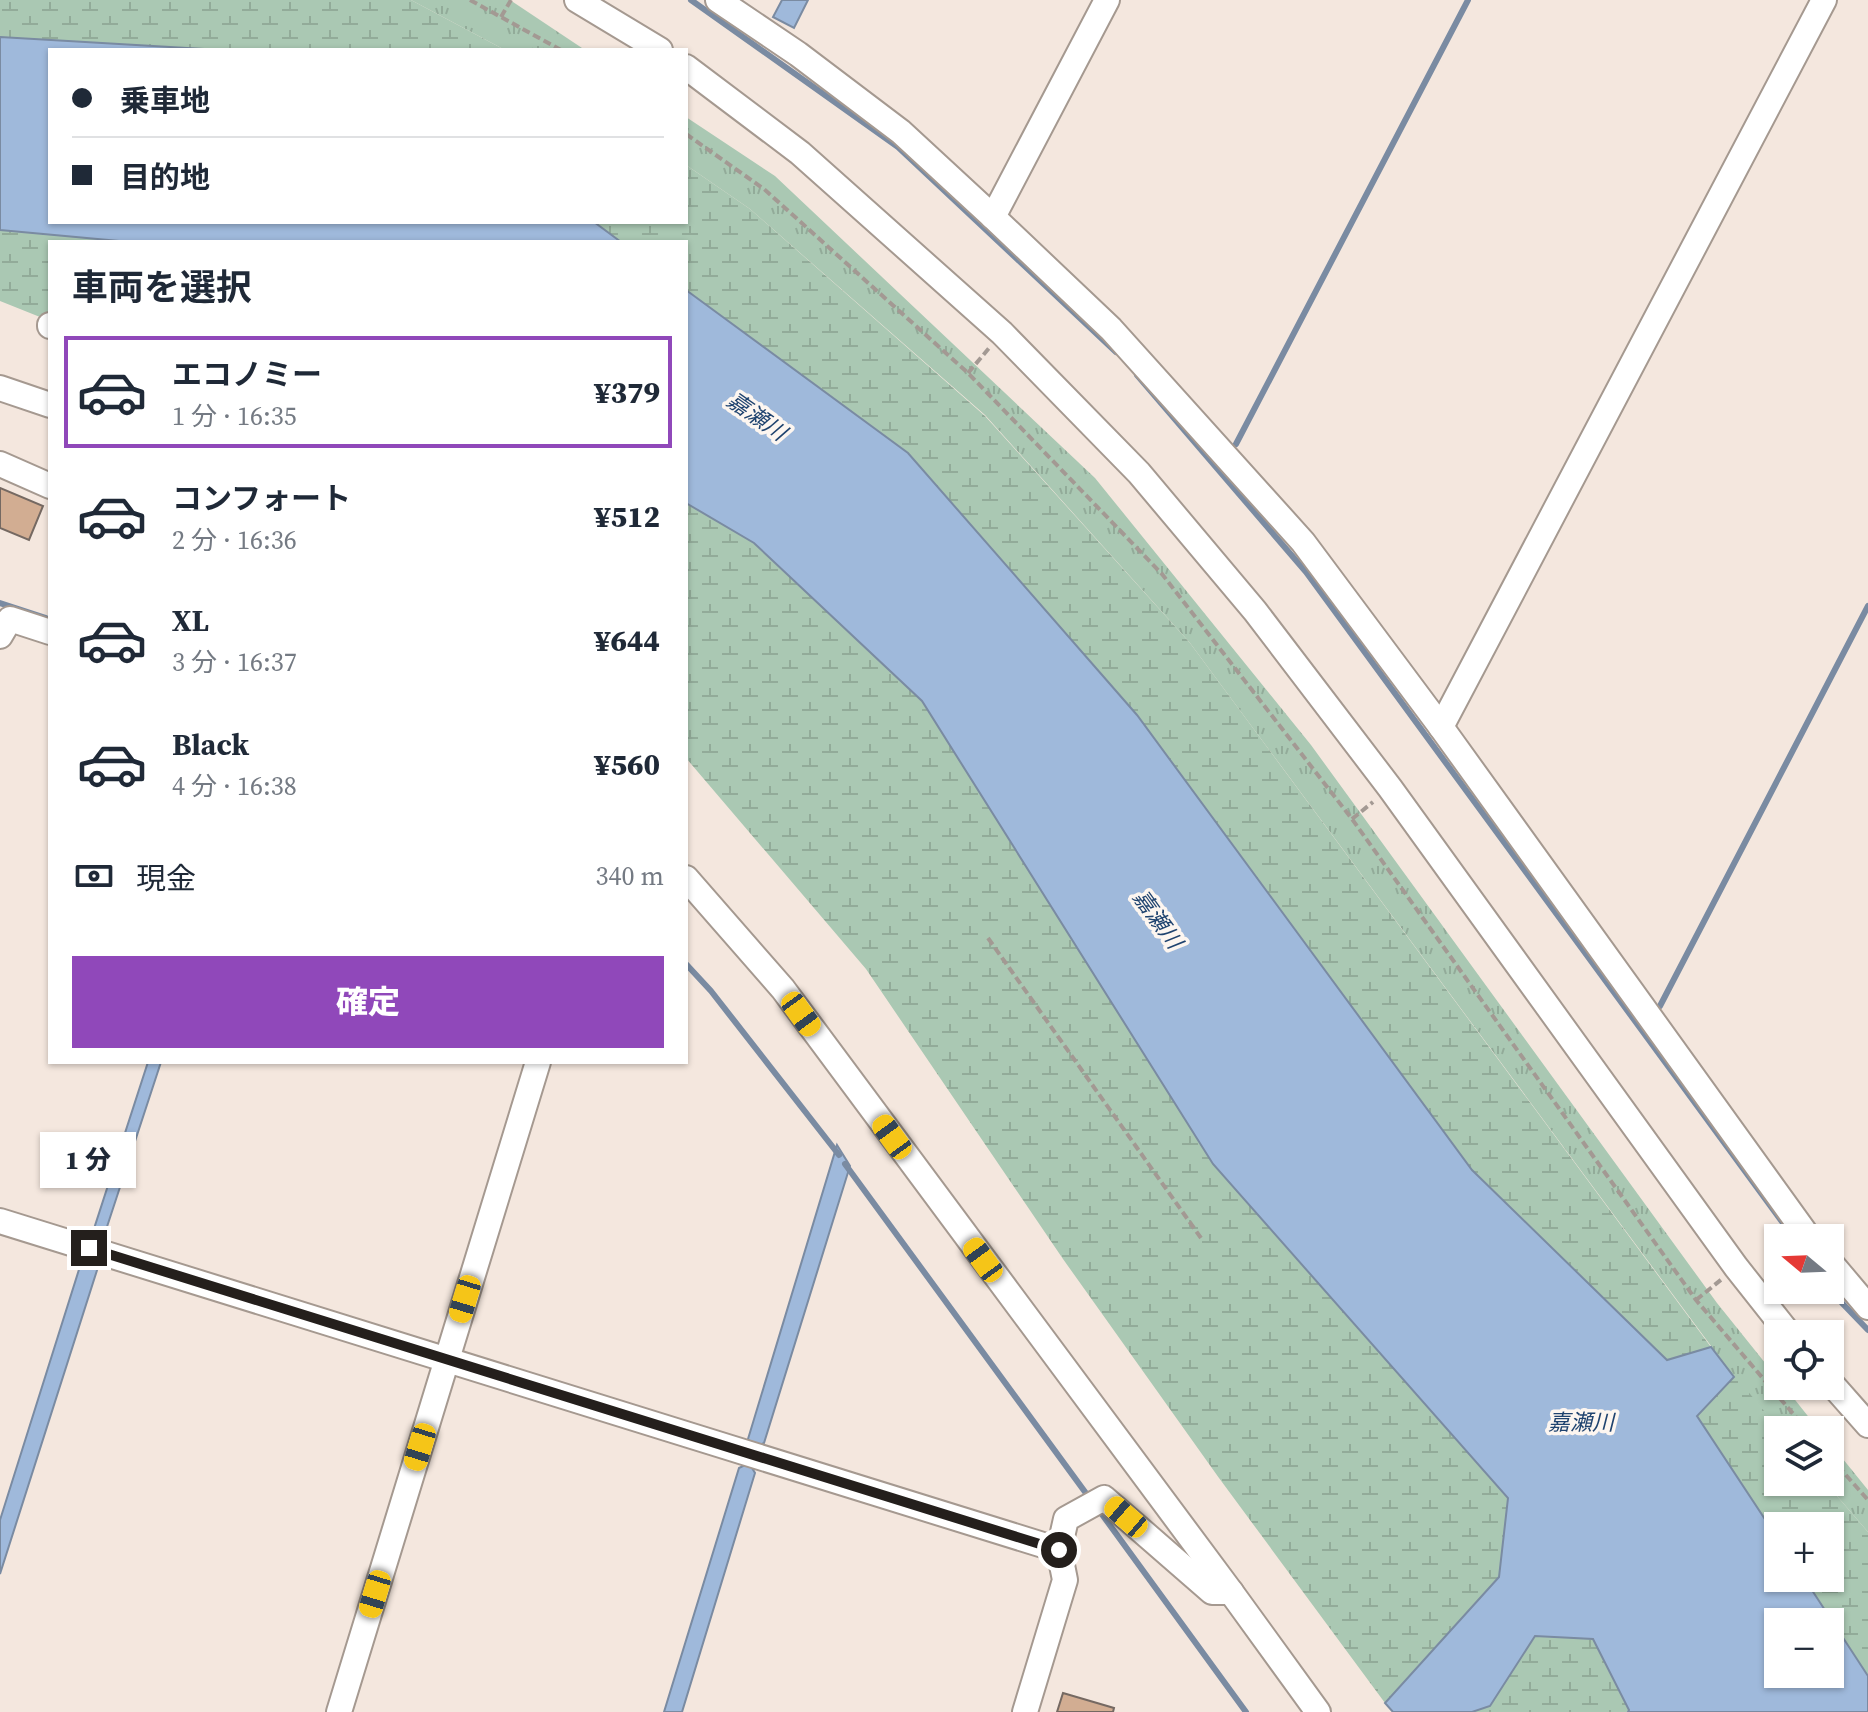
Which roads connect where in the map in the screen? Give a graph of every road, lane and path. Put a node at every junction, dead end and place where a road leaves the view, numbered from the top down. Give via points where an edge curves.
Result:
1 (470, 0) edge
2 (511, 0) edge
3 (577, 0) edge
4 (718, 0) edge
5 (1107, 0) edge
6 (1824, 0) edge
7 (501, 17) junction
8 (557, 48) edge
9 (657, 48) edge
10 (688, 69) edge
11 (688, 135) edge
12 (993, 217) junction
13 (1002, 333) junction
14 (968, 373) junction
15 (0, 388) edge
16 (41, 402) edge
17 (48, 419) edge
18 (0, 464) edge
19 (48, 485) edge
20 (48, 631) edge
21 (0, 636) edge
22 (1441, 727) junction
23 (1390, 788) junction
24 (1352, 819) junction
25 (688, 880) edge
26 (988, 938) dead end
27 (537, 1064) edge
28 (0, 1221) edge
29 (1799, 1224) edge
30 (1201, 1238) dead end
31 (1736, 1267) junction
32 (1844, 1276) edge
33 (1866, 1298) edge
34 (1696, 1300) junction
35 (1778, 1320) edge
36 (447, 1359) junction
37 (1844, 1398) edge
38 (1795, 1416) edge
39 (1868, 1425) edge
40 (1844, 1473) edge
41 (1868, 1500) edge
42 (1059, 1550) junction
43 (1231, 1592) junction
44 (339, 1712) edge
45 (1025, 1712) edge
46 (1318, 1712) edge

1 - 7 path
2 - 7 path
3 - 9 street
4 - 12 street via 901,132
5 - 12 street
6 - 22 street
7 - 8 path
10 - 13 street via 800,153
11 - 14 path via 764,189
12 - 22 street via 1111,329 1303,542
13 - 14 path
13 - 23 street via 1139,473 1255,611
14 - 24 path via 1162,574
15 - 16 street
16 - 17 street via 34,409
18 - 19 street
20 - 21 street via 10,619
22 - 29 street
23 - 24 path
23 - 31 street
24 - 34 path
25 - 43 street via 783,989
26 - 30 path
27 - 36 street
28 - 36 street
31 - 34 path
31 - 35 street
32 - 33 street
34 - 38 path
36 - 42 street
36 - 44 street
37 - 39 street
40 - 41 path
42 - 43 street via 1066,1519 1104,1498 1212,1592
42 - 45 street via 1065,1580
43 - 46 street

